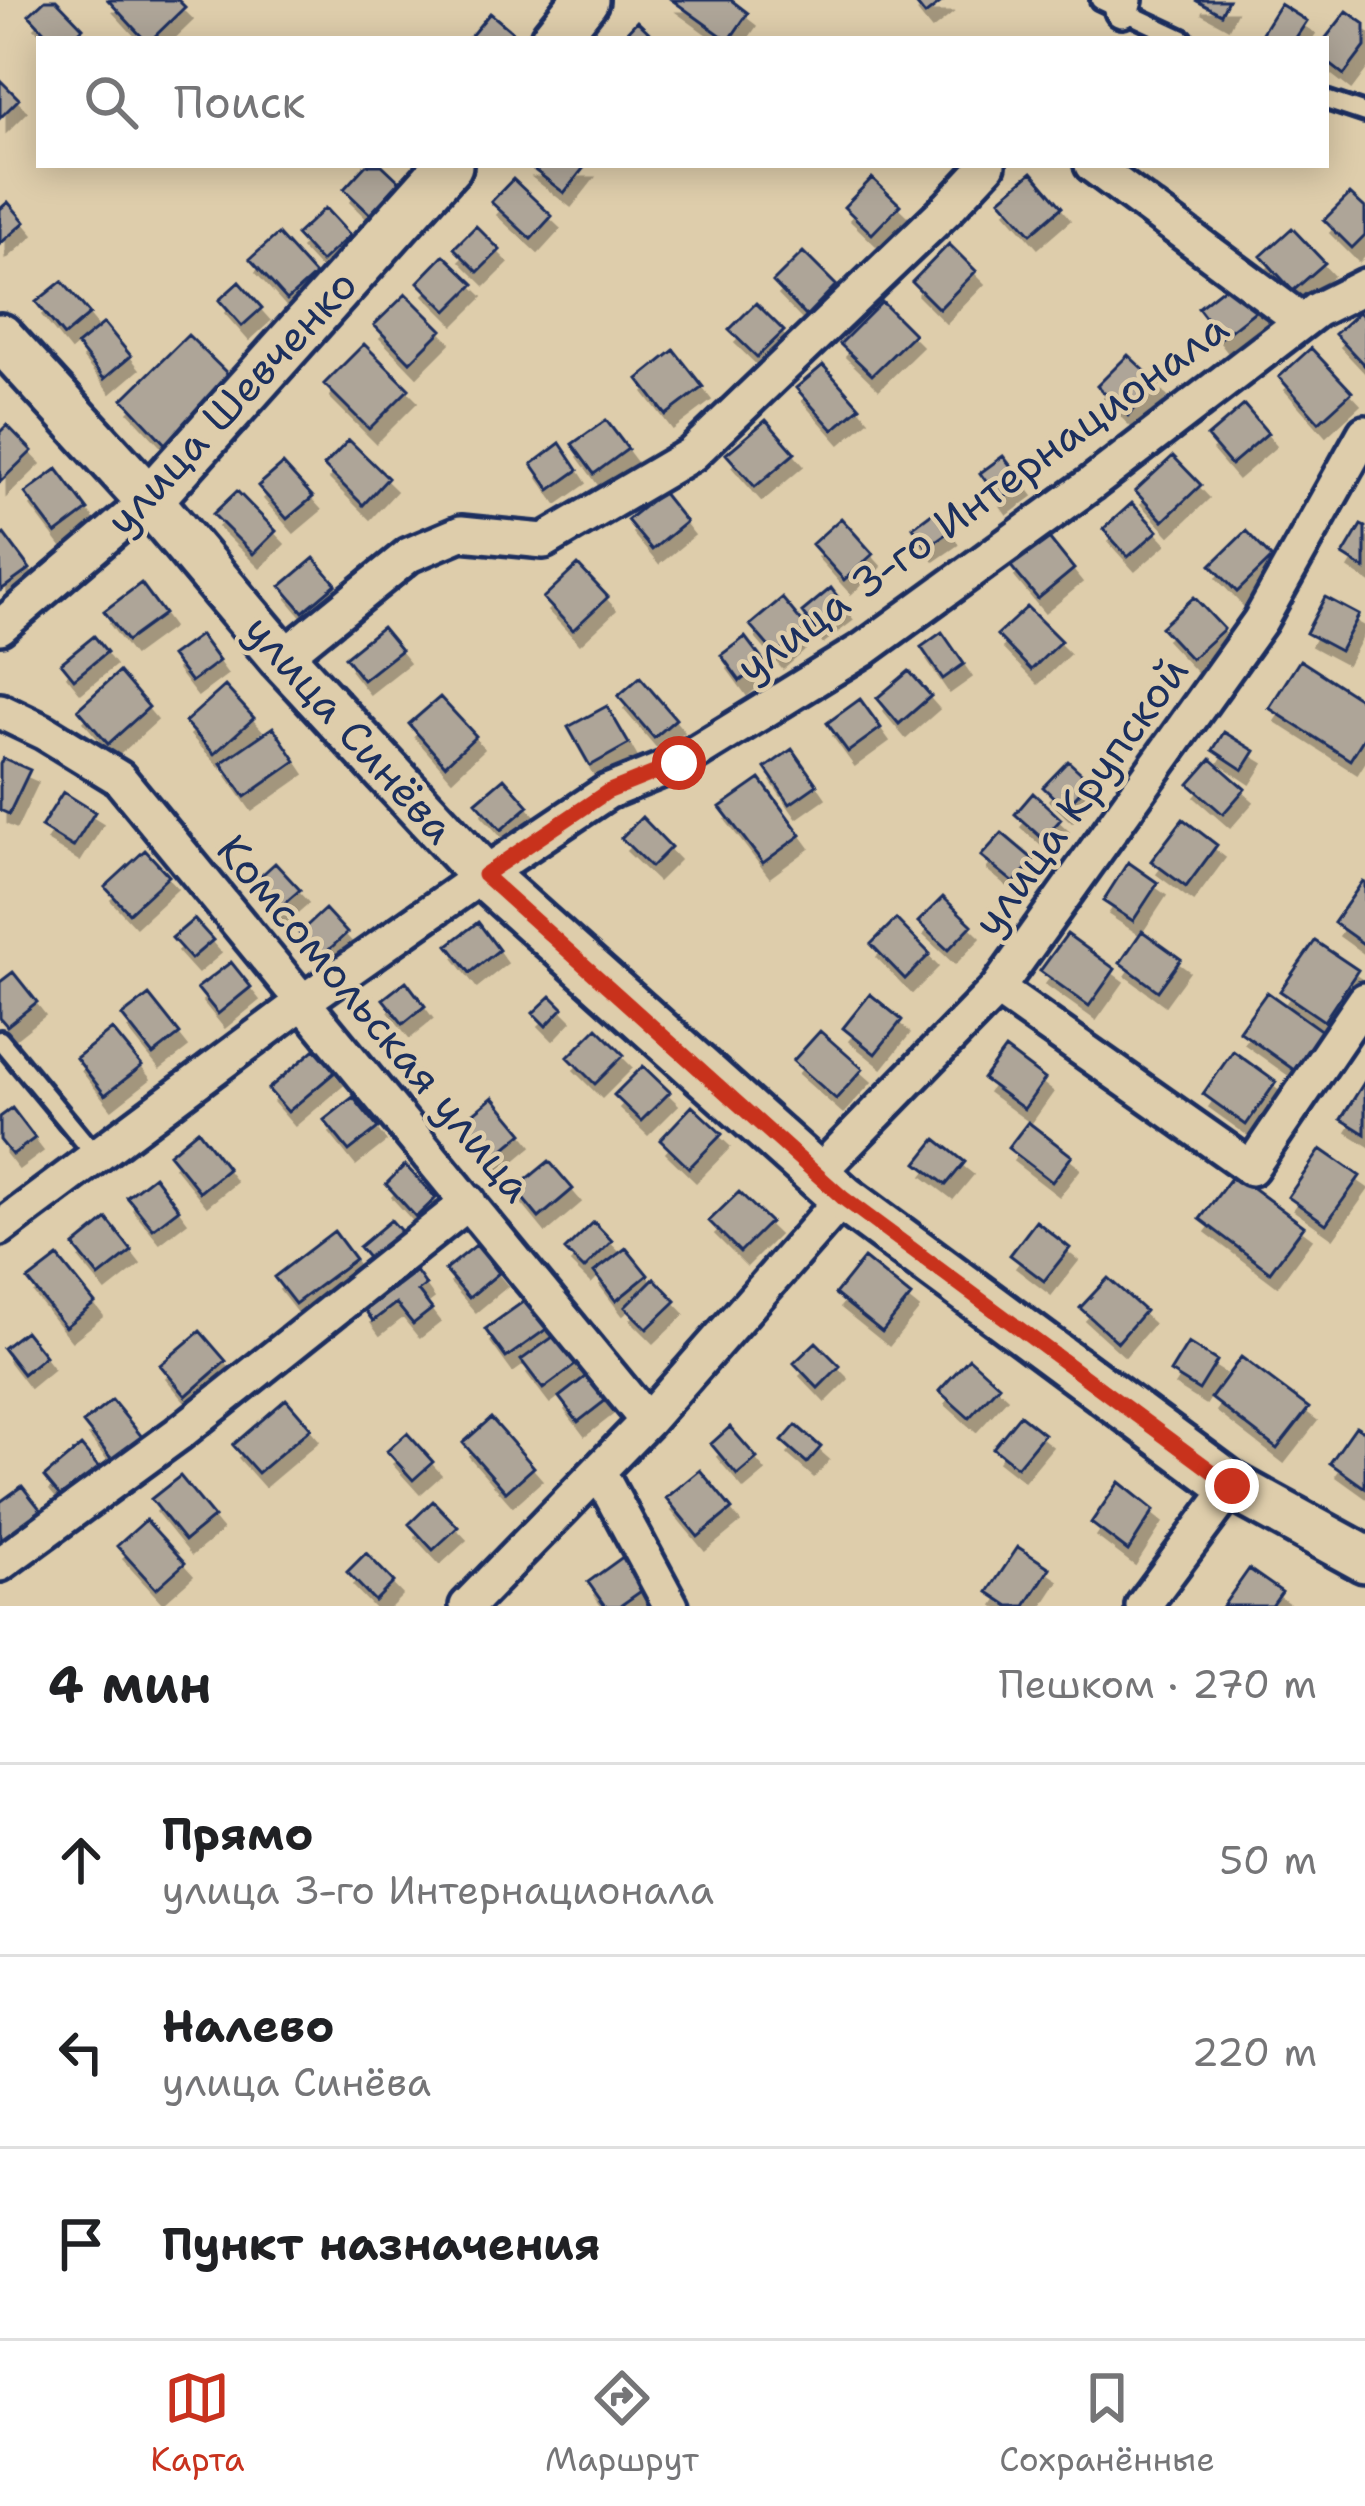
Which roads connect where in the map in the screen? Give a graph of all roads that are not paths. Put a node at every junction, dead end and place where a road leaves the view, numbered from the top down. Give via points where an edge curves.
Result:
1 (585, 0) edge
2 (1116, 4) edge
3 (556, 36) edge
4 (1177, 36) edge
5 (1329, 101) edge
6 (1365, 112) edge
7 (446, 168) edge
8 (985, 168) edge
9 (1096, 168) edge
10 (1365, 286) edge
11 (1302, 321) junction
12 (0, 337) edge
13 (1365, 433) edge
14 (148, 500) junction
15 (0, 627) edge
16 (282, 658) junction
17 (0, 711) edge
18 (484, 875) junction
19 (997, 989) junction
20 (1365, 1000) edge
21 (304, 1001) junction
22 (0, 1040) edge
23 (96, 1156) junction
24 (830, 1186) junction
25 (469, 1202) junction
26 (0, 1228) edge
27 (647, 1421) junction
28 (599, 1472) junction
29 (1232, 1486) junction
30 (1365, 1559) edge
31 (0, 1564) edge
32 (467, 1606) edge
33 (671, 1606) edge
34 (1142, 1606) edge

1 - 3 main road
2 - 4 lane
5 - 6 lane
7 - 14 main road, улица Шевченко
8 - 16 street via 692,454 544,541 460,533 409,555
9 - 11 street
10 - 11 street, улица 3-го Интернационала
11 - 18 street, улица 3-го Интернационала via 864,649 679,763 607,792
12 - 14 main road, улица Синёва
13 - 19 street, улица Крупской via 1260,621
14 - 15 street, улица Шевченко
14 - 16 main road, улица Синёва
16 - 18 main road, улица Синёва
17 - 21 street, Комсомольская улица via 119,778
18 - 21 street, улица 3-го Интернационала
18 - 24 main road, улица Синёва
19 - 20 street via 1251,1168
19 - 24 street, улица Крупской
21 - 23 street, улица 3-го Интернационала
21 - 25 street, Комсомольская улица
22 - 23 lane
23 - 26 street, улица 3-го Интернационала
24 - 27 street, улица Крупской
24 - 29 main road, улица Синёва
25 - 27 street, Комсомольская улица
25 - 31 street
27 - 28 street, улица Крупской
28 - 32 street, улица Крупской
28 - 33 street
29 - 30 main road, улица Синёва
29 - 34 street

